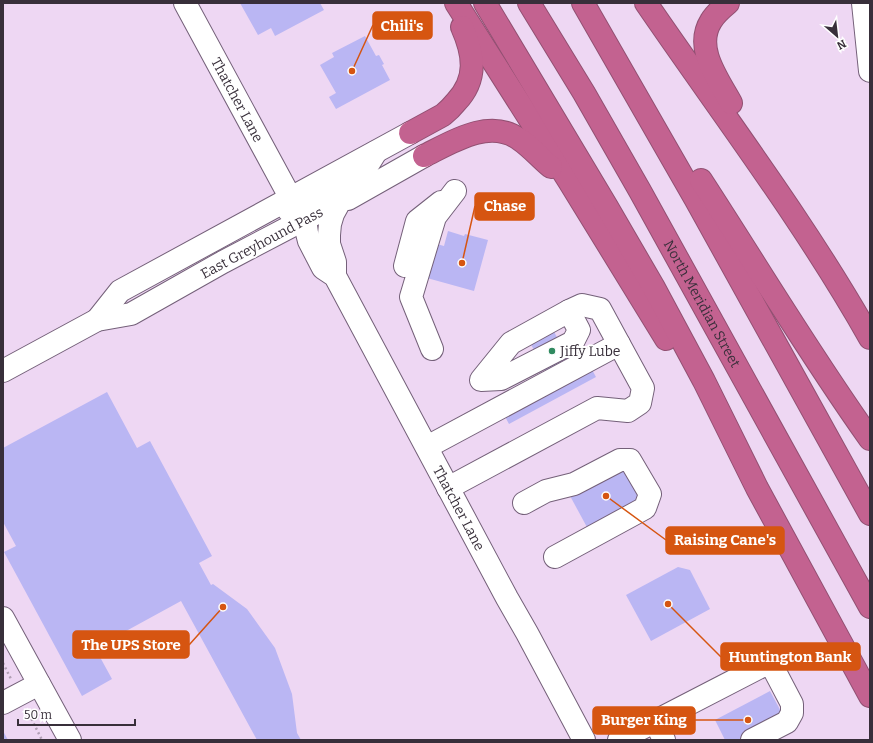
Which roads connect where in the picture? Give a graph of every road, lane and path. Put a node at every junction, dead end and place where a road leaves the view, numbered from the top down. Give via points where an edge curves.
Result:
1 (185, 3) edge
2 (449, 3) edge
3 (456, 3) edge
4 (485, 3) edge
5 (529, 3) edge
6 (584, 3) edge
7 (646, 3) edge
8 (728, 3) edge
9 (863, 3) edge
10 (870, 71) edge
11 (410, 133) joint
12 (376, 152) junction
13 (424, 156) joint
14 (569, 182) junction
15 (777, 191) junction
16 (290, 197) junction
17 (339, 203) junction
18 (305, 219) junction
19 (258, 243) junction
20 (314, 250) junction
21 (223, 262) junction
22 (335, 276) junction
23 (408, 292) junction
24 (569, 311) dead end
25 (97, 320) junction
26 (870, 338) edge
27 (620, 344) junction
28 (432, 349) dead end
29 (3, 371) edge
30 (870, 439) edge
31 (427, 447) junction
32 (448, 488) junction
33 (757, 488) junction
34 (524, 503) dead end
35 (870, 514) edge
36 (555, 557) dead end
37 (870, 607) edge
38 (3, 618) edge
39 (39, 684) junction
40 (870, 696) edge
41 (3, 703) edge
42 (659, 731) edge
43 (626, 738) edge
44 (70, 740) edge
45 (584, 740) edge
46 (752, 740) edge

1 - 16 street, Thatcher Lane
2 - 11 highway via 468,41 472,62 470,81 460,98 444,114
3 - 14 highway
4 - 33 highway via 653,286
5 - 37 highway, North Meridian Street via 640,192
6 - 30 highway via 824,373
6 - 35 highway
7 - 15 highway
8 - 15 highway via 711,20 704,40 705,51
9 - 10 street
11 - 12 street, East Greyhound Pass
12 - 16 street, East Greyhound Pass
12 - 18 street via 361,176 316,201 308,209
13 - 14 highway via 460,138 492,130 518,138
13 - 17 street, East Greyhound Pass
14 - 33 highway
15 - 26 highway via 810,238
16 - 21 street via 290,209 286,215 239,242
16 - 25 street, East Greyhound Pass via 120,291
17 - 18 street, East Greyhound Pass
17 - 22 street, Thatcher Lane via 333,214 329,235 335,262
18 - 19 street, East Greyhound Pass
18 - 20 street, Thatcher Lane via 306,233
19 - 20 street via 272,245 290,241
19 - 21 street, East Greyhound Pass
20 - 22 street, Thatcher Lane via 323,268
21 - 25 street, East Greyhound Pass via 131,314
22 - 31 street, Thatcher Lane
23 - 23 street via 442,219 455,191 417,221
23 - 28 street
24 - 27 street via 582,305 600,309
25 - 29 street, East Greyhound Pass
27 - 31 street
27 - 32 street via 643,388 640,403 628,410 597,408
31 - 32 street, Thatcher Lane
32 - 45 street, Thatcher Lane
33 - 40 highway
34 - 36 street via 546,491 574,484 620,460 630,460 650,494 645,508
38 - 39 street
39 - 41 street
39 - 44 street
42 - 43 street
42 - 46 street via 770,662 792,704 792,713 787,722

